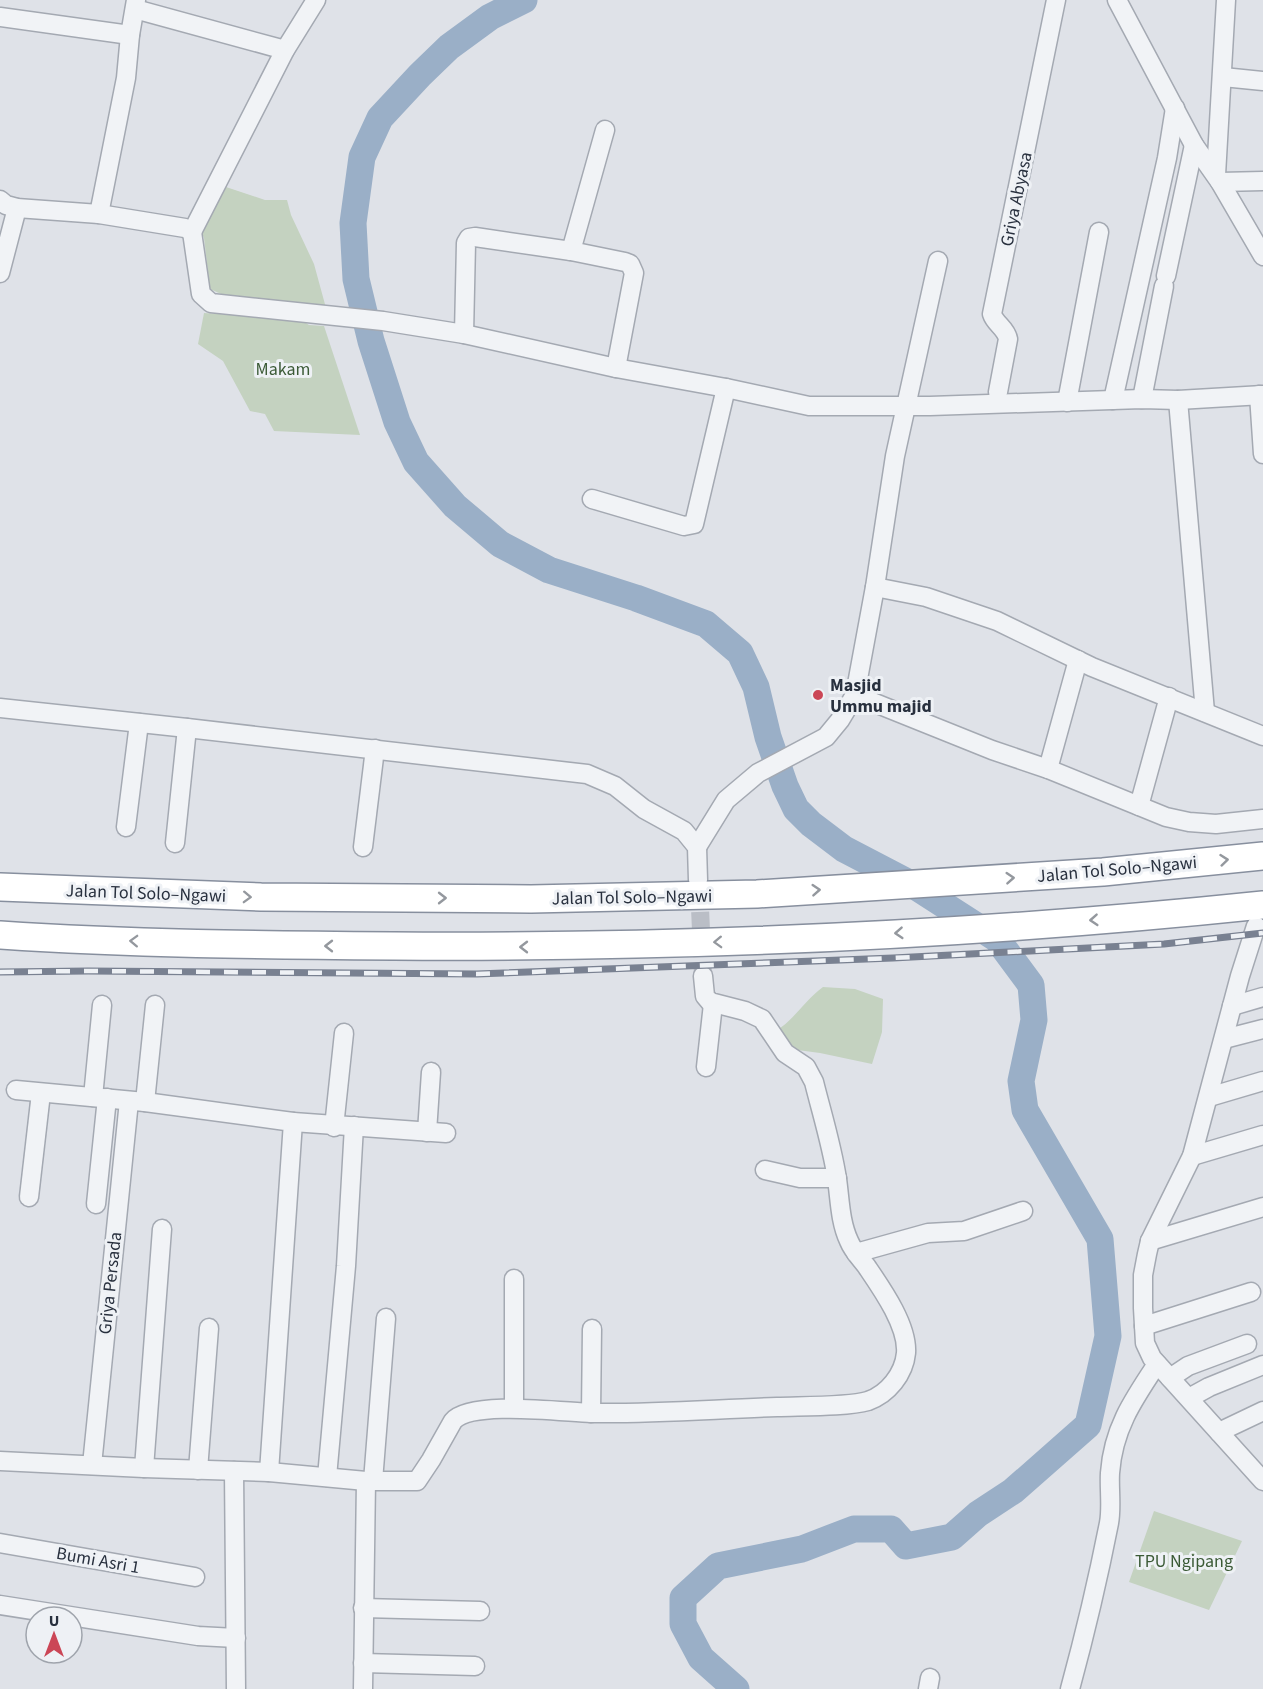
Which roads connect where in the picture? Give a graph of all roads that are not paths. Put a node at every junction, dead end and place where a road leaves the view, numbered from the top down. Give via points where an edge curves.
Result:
1 (316, 0) edge
2 (1056, 0) edge
3 (1117, 0) edge
4 (1226, 0) edge
5 (136, 5) edge
6 (0, 17) edge
7 (130, 35) junction
8 (285, 50) junction
9 (1222, 77) junction
10 (1263, 81) edge
11 (1175, 108) junction
12 (604, 130) dead end
13 (1194, 145) junction
14 (1218, 178) junction
15 (1263, 181) edge
16 (8, 204) edge
17 (99, 214) junction
18 (0, 224) edge
19 (192, 232) junction
20 (1099, 232) dead end
21 (1258, 239) edge
22 (571, 251) junction
23 (1263, 256) edge
24 (938, 261) dead end
25 (0, 273) edge
26 (464, 334) junction
27 (616, 368) junction
28 (726, 388) junction
29 (998, 392) dead end
30 (1261, 395) edge
31 (1142, 399) junction
32 (1113, 400) junction
33 (1178, 400) junction
34 (1067, 402) junction
35 (905, 407) junction
36 (1263, 454) edge
37 (592, 499) dead end
38 (875, 587) junction
39 (1078, 660) junction
40 (855, 695) junction
41 (1169, 697) junction
42 (0, 708) edge
43 (1205, 712) junction
44 (139, 723) junction
45 (187, 728) junction
46 (1263, 736) edge
47 (375, 749) junction
48 (1048, 769) junction
49 (1140, 806) junction
50 (1263, 819) edge
51 (126, 827) dead end
52 (175, 843) dead end
53 (363, 847) dead end
54 (697, 847) junction
55 (1263, 856) edge
56 (698, 880) tunnel mouth
57 (0, 887) edge
58 (1259, 915) edge
59 (0, 935) edge
60 (703, 976) tunnel mouth
61 (1263, 997) edge
62 (713, 1004) junction
63 (102, 1005) dead end
64 (155, 1005) dead end
65 (1232, 1006) junction
66 (1263, 1029) edge
67 (344, 1033) dead end
68 (1224, 1039) junction
69 (706, 1068) dead end
70 (431, 1072) dead end
71 (1263, 1081) edge
72 (16, 1090) dead end
73 (41, 1093) junction
74 (100, 1097) junction
75 (1209, 1097) junction
76 (137, 1101) junction
77 (293, 1122) junction
78 (354, 1126) junction
79 (334, 1127) junction
80 (426, 1132) junction
81 (446, 1133) dead end
82 (1263, 1135) edge
83 (1192, 1156) junction
84 (765, 1170) dead end
85 (837, 1178) junction
86 (29, 1197) dead end
87 (96, 1204) dead end
88 (1263, 1207) edge
89 (1023, 1211) dead end
90 (162, 1228) dead end
91 (1150, 1241) junction
92 (856, 1253) junction
93 (514, 1279) dead end
94 (1251, 1292) dead end
95 (386, 1318) dead end
96 (1144, 1326) junction
97 (209, 1328) dead end
98 (592, 1329) dead end
99 (1247, 1344) dead end
100 (1157, 1364) junction
101 (1263, 1365) edge
102 (1170, 1378) junction
103 (1189, 1398) junction
104 (514, 1408) junction
105 (1263, 1411) edge
106 (591, 1413) junction
107 (1219, 1432) junction
108 (0, 1461) edge
109 (92, 1465) junction
110 (144, 1468) junction
111 (198, 1470) junction
112 (234, 1471) junction
113 (268, 1472) junction
114 (327, 1477) junction
115 (369, 1481) junction
116 (1263, 1481) edge
117 (0, 1543) edge
118 (195, 1577) dead end
119 (0, 1605) edge
120 (363, 1608) junction
121 (480, 1611) dead end
122 (236, 1638) junction
123 (363, 1663) junction
124 (475, 1666) dead end
125 (236, 1689) edge
126 (363, 1689) edge
127 (1070, 1689) edge

1 - 8 street
2 - 29 street, Griya Abyasa via 992,314 1008,336
3 - 11 street
4 - 9 street
5 - 7 street
5 - 8 street
6 - 7 street
7 - 17 street via 126,78
8 - 19 street
9 - 10 street
9 - 14 street
11 - 13 street
11 - 32 street
12 - 22 street
13 - 14 street
13 - 31 street
14 - 15 street
14 - 21 street
16 - 17 street
16 - 18 street
16 - 25 street
17 - 19 street
19 - 26 street via 201,294 207,301
20 - 34 street
21 - 23 street
22 - 26 street via 469,238
22 - 27 street via 633,267
24 - 35 street
26 - 27 street
27 - 28 street
28 - 35 street via 809,406
28 - 37 street via 694,524 684,526
30 - 33 street
30 - 36 street
31 - 32 street
31 - 33 street
32 - 34 street
33 - 43 street
34 - 35 street
35 - 38 street
38 - 39 street via 966,610
38 - 40 street
39 - 41 street
39 - 48 street
40 - 48 street
40 - 54 street via 826,737 758,773 726,800
41 - 43 street
41 - 49 street
42 - 44 street
43 - 46 street
44 - 45 street
44 - 51 street
45 - 47 street
45 - 52 street
47 - 53 street
47 - 54 street via 587,774 615,786 644,809 684,831
48 - 49 street
49 - 50 street via 1189,822 1216,824
54 - 56 street
57 -> 55 highway, Jalan Tol Solo–Ngawi via 261,897 531,899 757,894 1103,872
58 -> 59 highway via 1152,916 777,941 547,947 283,946
58 - 65 street
60 - 62 street via 705,996
61 - 65 street
62 - 69 street
62 - 85 street via 762,1019 785,1053 806,1068 814,1082
63 - 74 street
64 - 76 street, Griya Persada
65 - 68 street
66 - 68 street
67 - 79 street
68 - 75 street
70 - 80 street
71 - 75 street
72 - 73 street
73 - 74 street
73 - 86 street
74 - 76 street
74 - 87 street
75 - 83 street
76 - 77 street
76 - 109 street, Griya Persada
77 - 79 street
77 - 113 street
78 - 79 street
78 - 80 street
78 - 114 street
80 - 81 street
82 - 83 street
83 - 91 street
84 - 85 street via 801,1178
85 - 92 street via 845,1230
88 - 91 street
89 - 92 street via 964,1231 928,1233
90 - 110 street
91 - 96 street via 1143,1275
92 - 106 street via 901,1324 906,1353 895,1381 868,1401
93 - 104 street
94 - 96 street
95 - 115 street
96 - 100 street via 1145,1343
97 - 111 street
98 - 106 street
99 - 102 street via 1188,1366
100 - 102 street
100 - 127 street via 1118,1430 1110,1472 1110,1519
101 - 103 street
102 - 103 street
103 - 107 street
104 - 106 street
104 - 115 street via 458,1416 417,1481
105 - 107 street
107 - 116 street
108 - 109 street
109 - 110 street
110 - 111 street
111 - 112 street
112 - 113 street
112 - 122 street
113 - 114 street
114 - 115 street
115 - 120 street
117 - 118 street, Bumi Asri 1
119 - 122 street via 198,1636
120 - 121 street
120 - 123 street
122 - 125 street
123 - 124 street
123 - 126 street

